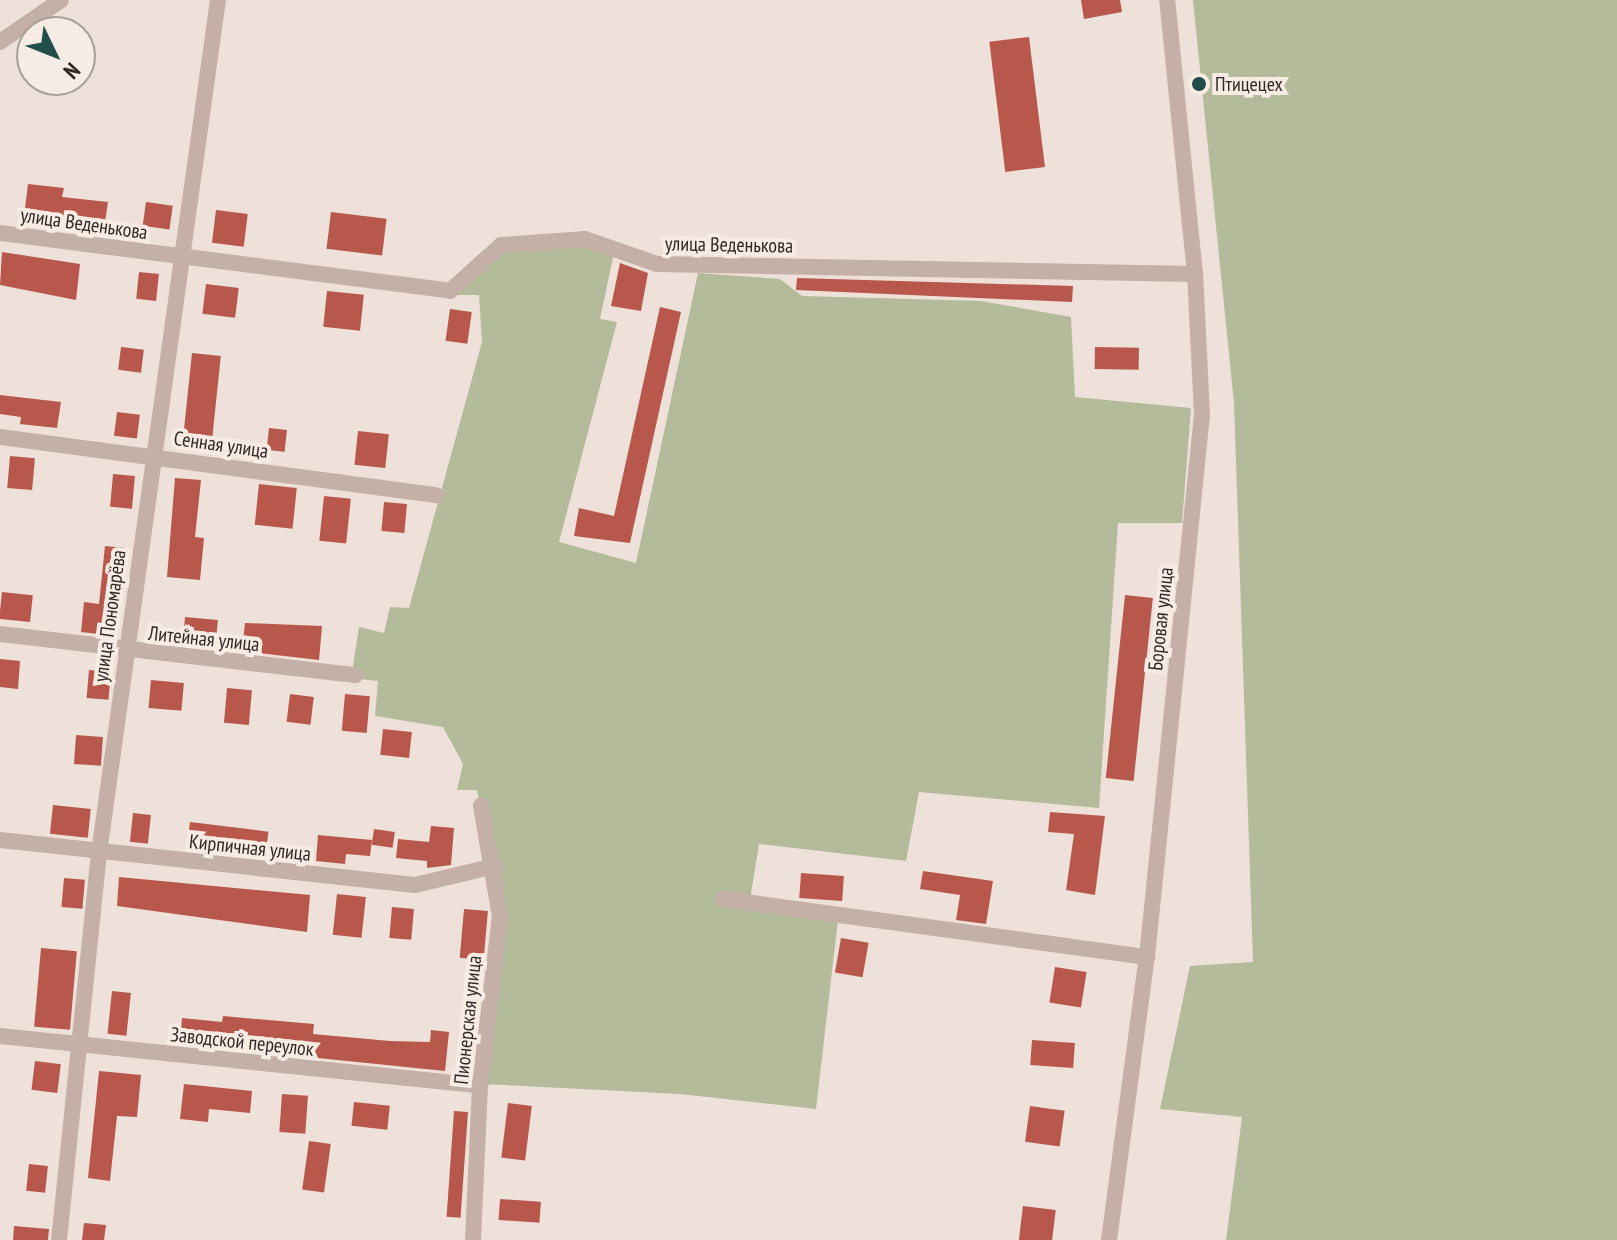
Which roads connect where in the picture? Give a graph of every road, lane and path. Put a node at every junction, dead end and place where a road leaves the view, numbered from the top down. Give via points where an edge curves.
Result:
1 (61, 0) edge
2 (218, 0) edge
3 (1167, 0) edge
4 (0, 42) edge
5 (0, 233) edge
6 (184, 259) junction
7 (1195, 274) junction
8 (0, 437) edge
9 (152, 456) junction
10 (436, 495) dead end
11 (0, 634) edge
12 (125, 651) junction
13 (356, 675) dead end
14 (481, 806) dead end
15 (0, 840) edge
16 (99, 853) junction
17 (495, 866) junction
18 (723, 899) dead end
19 (1147, 957) junction
20 (0, 1036) edge
21 (76, 1046) junction
22 (480, 1086) junction
23 (59, 1240) edge
24 (473, 1240) edge
25 (1109, 1240) edge

1 - 4 street
2 - 6 street, улица Пономарёва
3 - 7 street, Боровая улица
5 - 6 street, улица Веденькова
6 - 7 street, улица Веденькова via 450,291 501,245 585,239 657,264
6 - 9 street, улица Пономарёва
7 - 19 street, Боровая улица via 1202,415
8 - 9 street, Сенная улица
9 - 10 street, Сенная улица
9 - 12 street, улица Пономарёва
11 - 12 street, Литейная улица
12 - 13 street, Литейная улица
12 - 16 street, улица Пономарёва
14 - 17 street, Пионерская улица
15 - 16 street, Кирпичная улица
16 - 17 street, Кирпичная улица via 415,885
16 - 21 street, улица Пономарёва
17 - 22 street, Пионерская улица via 500,917
18 - 19 street
19 - 25 street, Боровая улица
20 - 21 street, Заводской переулок
21 - 22 street, Заводской переулок
21 - 23 street, улица Пономарёва
22 - 24 street, Пионерская улица

